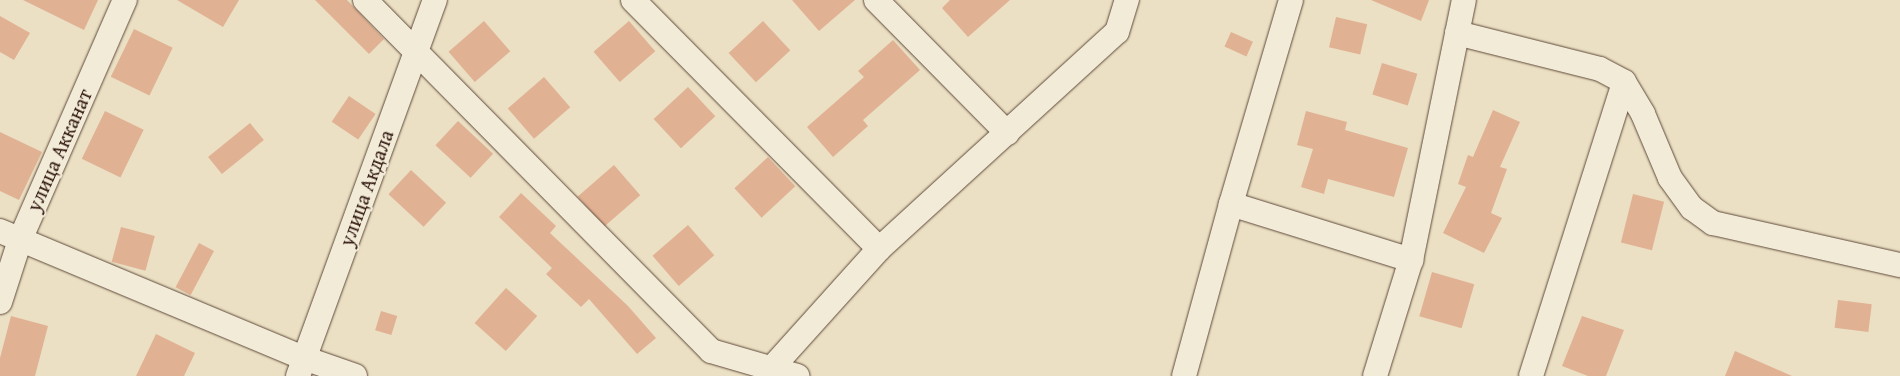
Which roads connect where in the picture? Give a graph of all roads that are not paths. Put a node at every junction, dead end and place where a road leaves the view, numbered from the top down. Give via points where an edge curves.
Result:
1 (125, 0) edge
2 (365, 0) edge
3 (434, 0) edge
4 (633, 0) edge
5 (876, 0) edge
6 (1127, 0) edge
7 (1291, 0) edge
8 (1464, 0) edge
9 (1457, 34) junction
10 (416, 52) junction
11 (1624, 82) junction
12 (1007, 133) junction
13 (1231, 204) junction
14 (10, 235) edge
15 (879, 249) junction
16 (1411, 260) junction
17 (1900, 265) edge
18 (0, 302) edge
19 (301, 367) edge
20 (770, 370) junction
21 (355, 376) edge
22 (797, 376) edge
23 (1184, 376) edge
24 (1375, 376) edge
25 (1531, 376) edge

1 - 14 street, улица Акканат
2 - 10 street
3 - 10 street, улица Акдала
4 - 15 street
5 - 12 street
6 - 12 street via 1117,32
7 - 13 street
8 - 9 street
9 - 11 street via 1600,69
9 - 16 street
10 - 19 street, улица Акдала
10 - 20 street via 710,351
11 - 17 street via 1644,114 1670,178 1692,208 1713,223
11 - 25 street
12 - 15 street
13 - 16 street
13 - 23 street
14 - 18 street, улица Акканат
14 - 19 street
15 - 20 street
16 - 24 street
19 - 21 street
20 - 22 street

